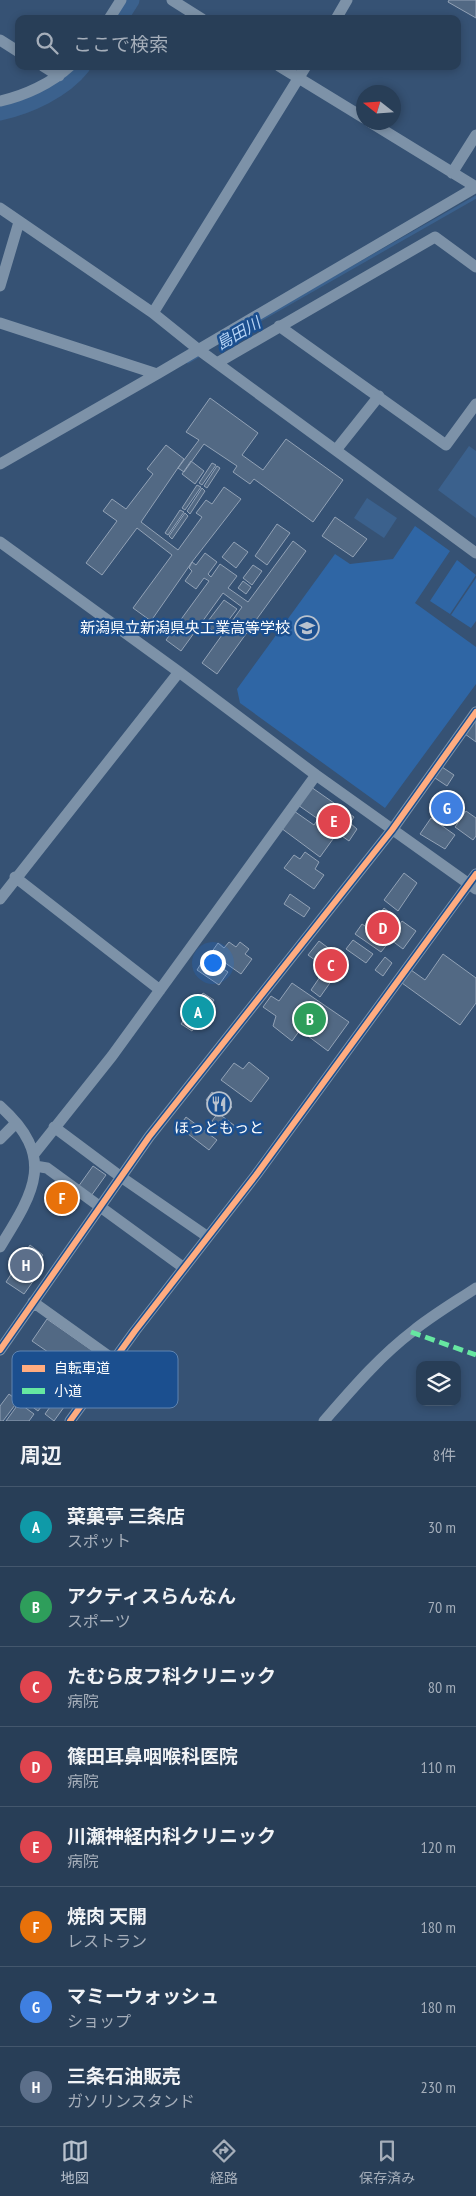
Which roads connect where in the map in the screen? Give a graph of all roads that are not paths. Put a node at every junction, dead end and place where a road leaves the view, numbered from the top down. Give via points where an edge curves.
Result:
1 (121, 0) edge
2 (172, 0) edge
3 (347, 0) edge
4 (112, 15) edge
5 (196, 15) edge
6 (338, 15) edge
7 (0, 40) edge
8 (15, 49) edge
9 (49, 70) edge
10 (66, 70) edge
11 (285, 70) edge
12 (304, 70) edge
13 (59, 76) junction
14 (299, 79) junction
15 (0, 101) edge
16 (356, 113) edge
17 (383, 130) edge
18 (476, 135) edge
19 (452, 173) junction
20 (476, 187) edge
21 (0, 208) edge
22 (19, 222) junction
23 (476, 267) edge
24 (0, 286) edge
25 (153, 313) junction
26 (0, 323) edge
27 (279, 326) junction
28 (199, 350) junction
29 (217, 363) junction
30 (157, 374) junction
31 (379, 396) junction
32 (476, 404) edge
33 (336, 450) junction
34 (0, 464) edge
35 (0, 542) edge
36 (476, 553) edge
37 (179, 672) junction
38 (476, 712) edge
39 (316, 775) junction
40 (392, 830) junction
41 (476, 874) edge
42 (15, 878) junction
43 (472, 887) edge
44 (0, 899) edge
45 (160, 990) junction
46 (0, 1106) edge
47 (16, 1123) junction
48 (54, 1127) junction
49 (0, 1139) edge
50 (34, 1160) junction
51 (120, 1177) junction
52 (100, 1207) junction
53 (208, 1237) junction
54 (0, 1247) edge
55 (184, 1268) junction
56 (476, 1288) edge
57 (33, 1302) junction
58 (0, 1350) edge
59 (101, 1351) edge
60 (121, 1351) edge
61 (79, 1408) edge
62 (70, 1421) edge
63 (324, 1421) edge

1 - 4 street
2 - 5 street
3 - 6 street
7 - 8 street
9 - 13 street
10 - 13 street
11 - 14 street
12 - 14 street
13 - 15 street
14 - 16 street
14 - 25 street
17 - 19 street
18 - 19 street
19 - 20 street
20 - 28 street
21 - 22 street
22 - 24 street
22 - 25 street
23 - 27 street via 435,237
25 - 28 street
26 - 30 street
27 - 29 street
27 - 31 street
28 - 29 street
28 - 30 street
29 - 33 street
30 - 34 street
31 - 32 street via 446,445
31 - 33 street
33 - 36 street
35 - 37 street
37 - 39 street
37 - 42 street
38 - 40 street
39 - 40 street
39 - 45 street
40 - 43 street
40 - 51 street
41 - 43 street
42 - 44 street
42 - 45 street
43 - 53 street
45 - 48 street
46 - 47 street
47 - 49 street
47 - 50 street
48 - 50 street
48 - 51 street
50 - 52 street
50 - 54 street via 29,1197
51 - 52 street
51 - 53 street
52 - 55 street
52 - 57 street
53 - 55 street
55 - 60 street
56 - 63 street via 385,1354
57 - 58 street
57 - 59 street
61 - 62 street

